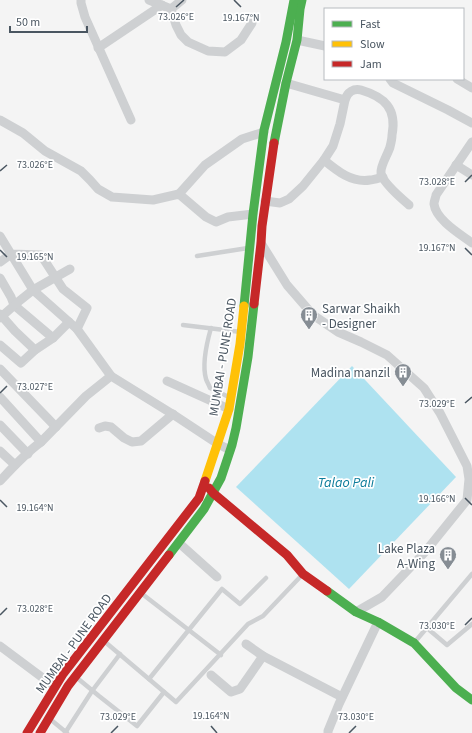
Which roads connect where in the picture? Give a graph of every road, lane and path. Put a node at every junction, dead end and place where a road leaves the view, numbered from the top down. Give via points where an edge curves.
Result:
1 (82, 0) edge
2 (149, 0) edge
3 (182, 0) edge
4 (295, 0) edge
5 (162, 5) junction
6 (171, 9) junction
7 (252, 23) dead end
8 (297, 40) junction
9 (324, 46) edge
10 (98, 48) junction
11 (391, 80) edge
12 (458, 80) edge
13 (286, 83) junction
14 (472, 88) edge
15 (345, 100) junction
16 (0, 120) edge
17 (131, 120) dead end
18 (472, 123) edge
19 (264, 132) junction
20 (472, 142) edge
21 (324, 160) junction
22 (456, 165) junction
23 (472, 175) edge
24 (382, 177) junction
25 (179, 194) junction
26 (265, 201) junction
27 (409, 205) dead end
28 (253, 214) junction
29 (0, 236) edge
30 (261, 243) junction
31 (472, 243) edge
32 (250, 248) junction
33 (11, 254) junction
34 (197, 256) dead end
35 (0, 262) edge
36 (70, 269) dead end
37 (0, 278) edge
38 (56, 278) junction
39 (33, 290) junction
40 (14, 305) junction
41 (1, 316) edge
42 (69, 322) junction
43 (183, 325) dead end
44 (211, 328) junction
45 (77, 330) junction
46 (241, 332) junction
47 (54, 338) junction
48 (0, 344) edge
49 (35, 350) junction
50 (0, 369) edge
51 (111, 376) junction
52 (167, 381) dead end
53 (0, 397) edge
54 (231, 398) junction
55 (229, 409) junction
56 (173, 414) junction
57 (0, 425) edge
58 (56, 427) junction
59 (99, 428) dead end
60 (41, 442) junction
61 (218, 444) junction
62 (230, 450) junction
63 (0, 451) edge
64 (28, 454) junction
65 (15, 465) junction
66 (0, 481) edge
67 (205, 483) junction
68 (213, 493) junction
69 (470, 498) edge
70 (179, 543) junction
71 (303, 574) junction
72 (472, 574) edge
73 (218, 577) dead end
74 (266, 578) dead end
75 (140, 592) junction
76 (356, 612) junction
77 (378, 622) junction
78 (472, 624) edge
79 (427, 628) junction
80 (189, 630) junction
81 (103, 640) junction
82 (414, 643) junction
83 (246, 644) dead end
84 (0, 646) edge
85 (120, 654) junction
86 (221, 654) junction
87 (263, 656) junction
88 (76, 676) junction
89 (211, 676) dead end
90 (149, 679) junction
91 (55, 687) junction
92 (92, 691) junction
93 (164, 692) junction
94 (342, 697) junction
95 (472, 700) edge
96 (49, 718) junction
97 (27, 733) edge
98 (40, 733) edge
99 (66, 733) edge
100 (328, 733) edge

1 - 10 street via 85,17
2 - 5 street
3 - 6 street
4 - 8 main road, MUMBAI - PUNE ROAD via 300,9
4 - 19 main road, MUMBAI - PUNE ROAD
5 - 6 street
5 - 10 street
6 - 7 street via 181,35 188,42 208,50 225,52 241,40
8 - 9 street
8 - 13 main road, MUMBAI - PUNE ROAD
10 - 17 street
11 - 18 street
12 - 14 street
13 - 15 street
13 - 26 main road, MUMBAI - PUNE ROAD
15 - 21 street via 333,146
15 - 24 street via 351,91 360,90 384,101 391,110 394,118 393,130 381,171
16 - 25 street via 23,133 45,151 81,171 98,189 112,197 153,200
19 - 25 street via 242,139 205,164
19 - 28 main road, MUMBAI - PUNE ROAD
20 - 22 street
21 - 24 street via 336,170 357,180
21 - 26 street via 289,199 280,203
22 - 23 street
22 - 31 street via 436,195 434,204 437,213 447,225
24 - 27 street
25 - 28 street via 206,217 216,222 228,217
26 - 30 main road, MUMBAI - PUNE ROAD
28 - 32 main road, MUMBAI - PUNE ROAD
29 - 33 street
30 - 62 main road, MUMBAI - PUNE ROAD via 248,357
30 - 69 street via 287,286 313,316 338,332 387,355 424,388 467,466
32 - 34 lane
32 - 46 main road, MUMBAI - PUNE ROAD
33 - 35 street
33 - 38 street via 41,255
33 - 39 street
36 - 38 street
37 - 40 street
38 - 39 street
38 - 45 street via 63,288 88,308
39 - 40 street
39 - 42 street
40 - 41 street
40 - 47 street
41 - 49 street
42 - 45 street
42 - 47 street
43 - 44 lane
44 - 46 lane
44 - 54 lane via 206,347 206,379 210,388
45 - 51 street
46 - 54 main road, MUMBAI - PUNE ROAD
47 - 49 street
48 - 49 street via 21,363
50 - 58 street
51 - 56 street
51 - 58 street via 86,396
52 - 55 street
53 - 60 street
54 - 55 main road, MUMBAI - PUNE ROAD
55 - 61 main road, MUMBAI - PUNE ROAD
56 - 59 street via 140,441 132,442 111,427
56 - 61 street
57 - 64 street
58 - 60 street
60 - 64 street
61 - 62 street
61 - 67 main road, MUMBAI - PUNE ROAD
62 - 68 main road, MUMBAI - PUNE ROAD
63 - 65 street
64 - 65 street
65 - 66 street
67 - 68 main road
67 - 91 main road, MUMBAI - PUNE ROAD via 199,498
68 - 70 main road, MUMBAI - PUNE ROAD
68 - 71 main road via 286,555
69 - 76 street via 425,552 382,596
70 - 73 street
70 - 75 main road, MUMBAI - PUNE ROAD
71 - 76 main road
71 - 86 lane via 263,616 248,624
72 - 79 lane
74 - 80 lane via 240,604 222,590
75 - 80 lane
75 - 81 main road, MUMBAI - PUNE ROAD
76 - 77 main road
77 - 82 main road
77 - 94 street
78 - 79 lane via 447,645
79 - 82 lane
80 - 86 lane
80 - 90 lane
81 - 85 lane
81 - 88 main road, MUMBAI - PUNE ROAD
82 - 95 main road via 456,688
83 - 87 street
84 - 91 street
85 - 90 lane
85 - 92 lane
86 - 93 lane via 176,702
87 - 89 street via 240,689 231,692
87 - 94 street
88 - 92 lane
88 - 96 main road, MUMBAI - PUNE ROAD
90 - 93 lane
91 - 97 main road, MUMBAI - PUNE ROAD
92 - 93 lane via 137,726
92 - 99 lane
94 - 100 street
96 - 98 main road, MUMBAI - PUNE ROAD
96 - 99 lane

